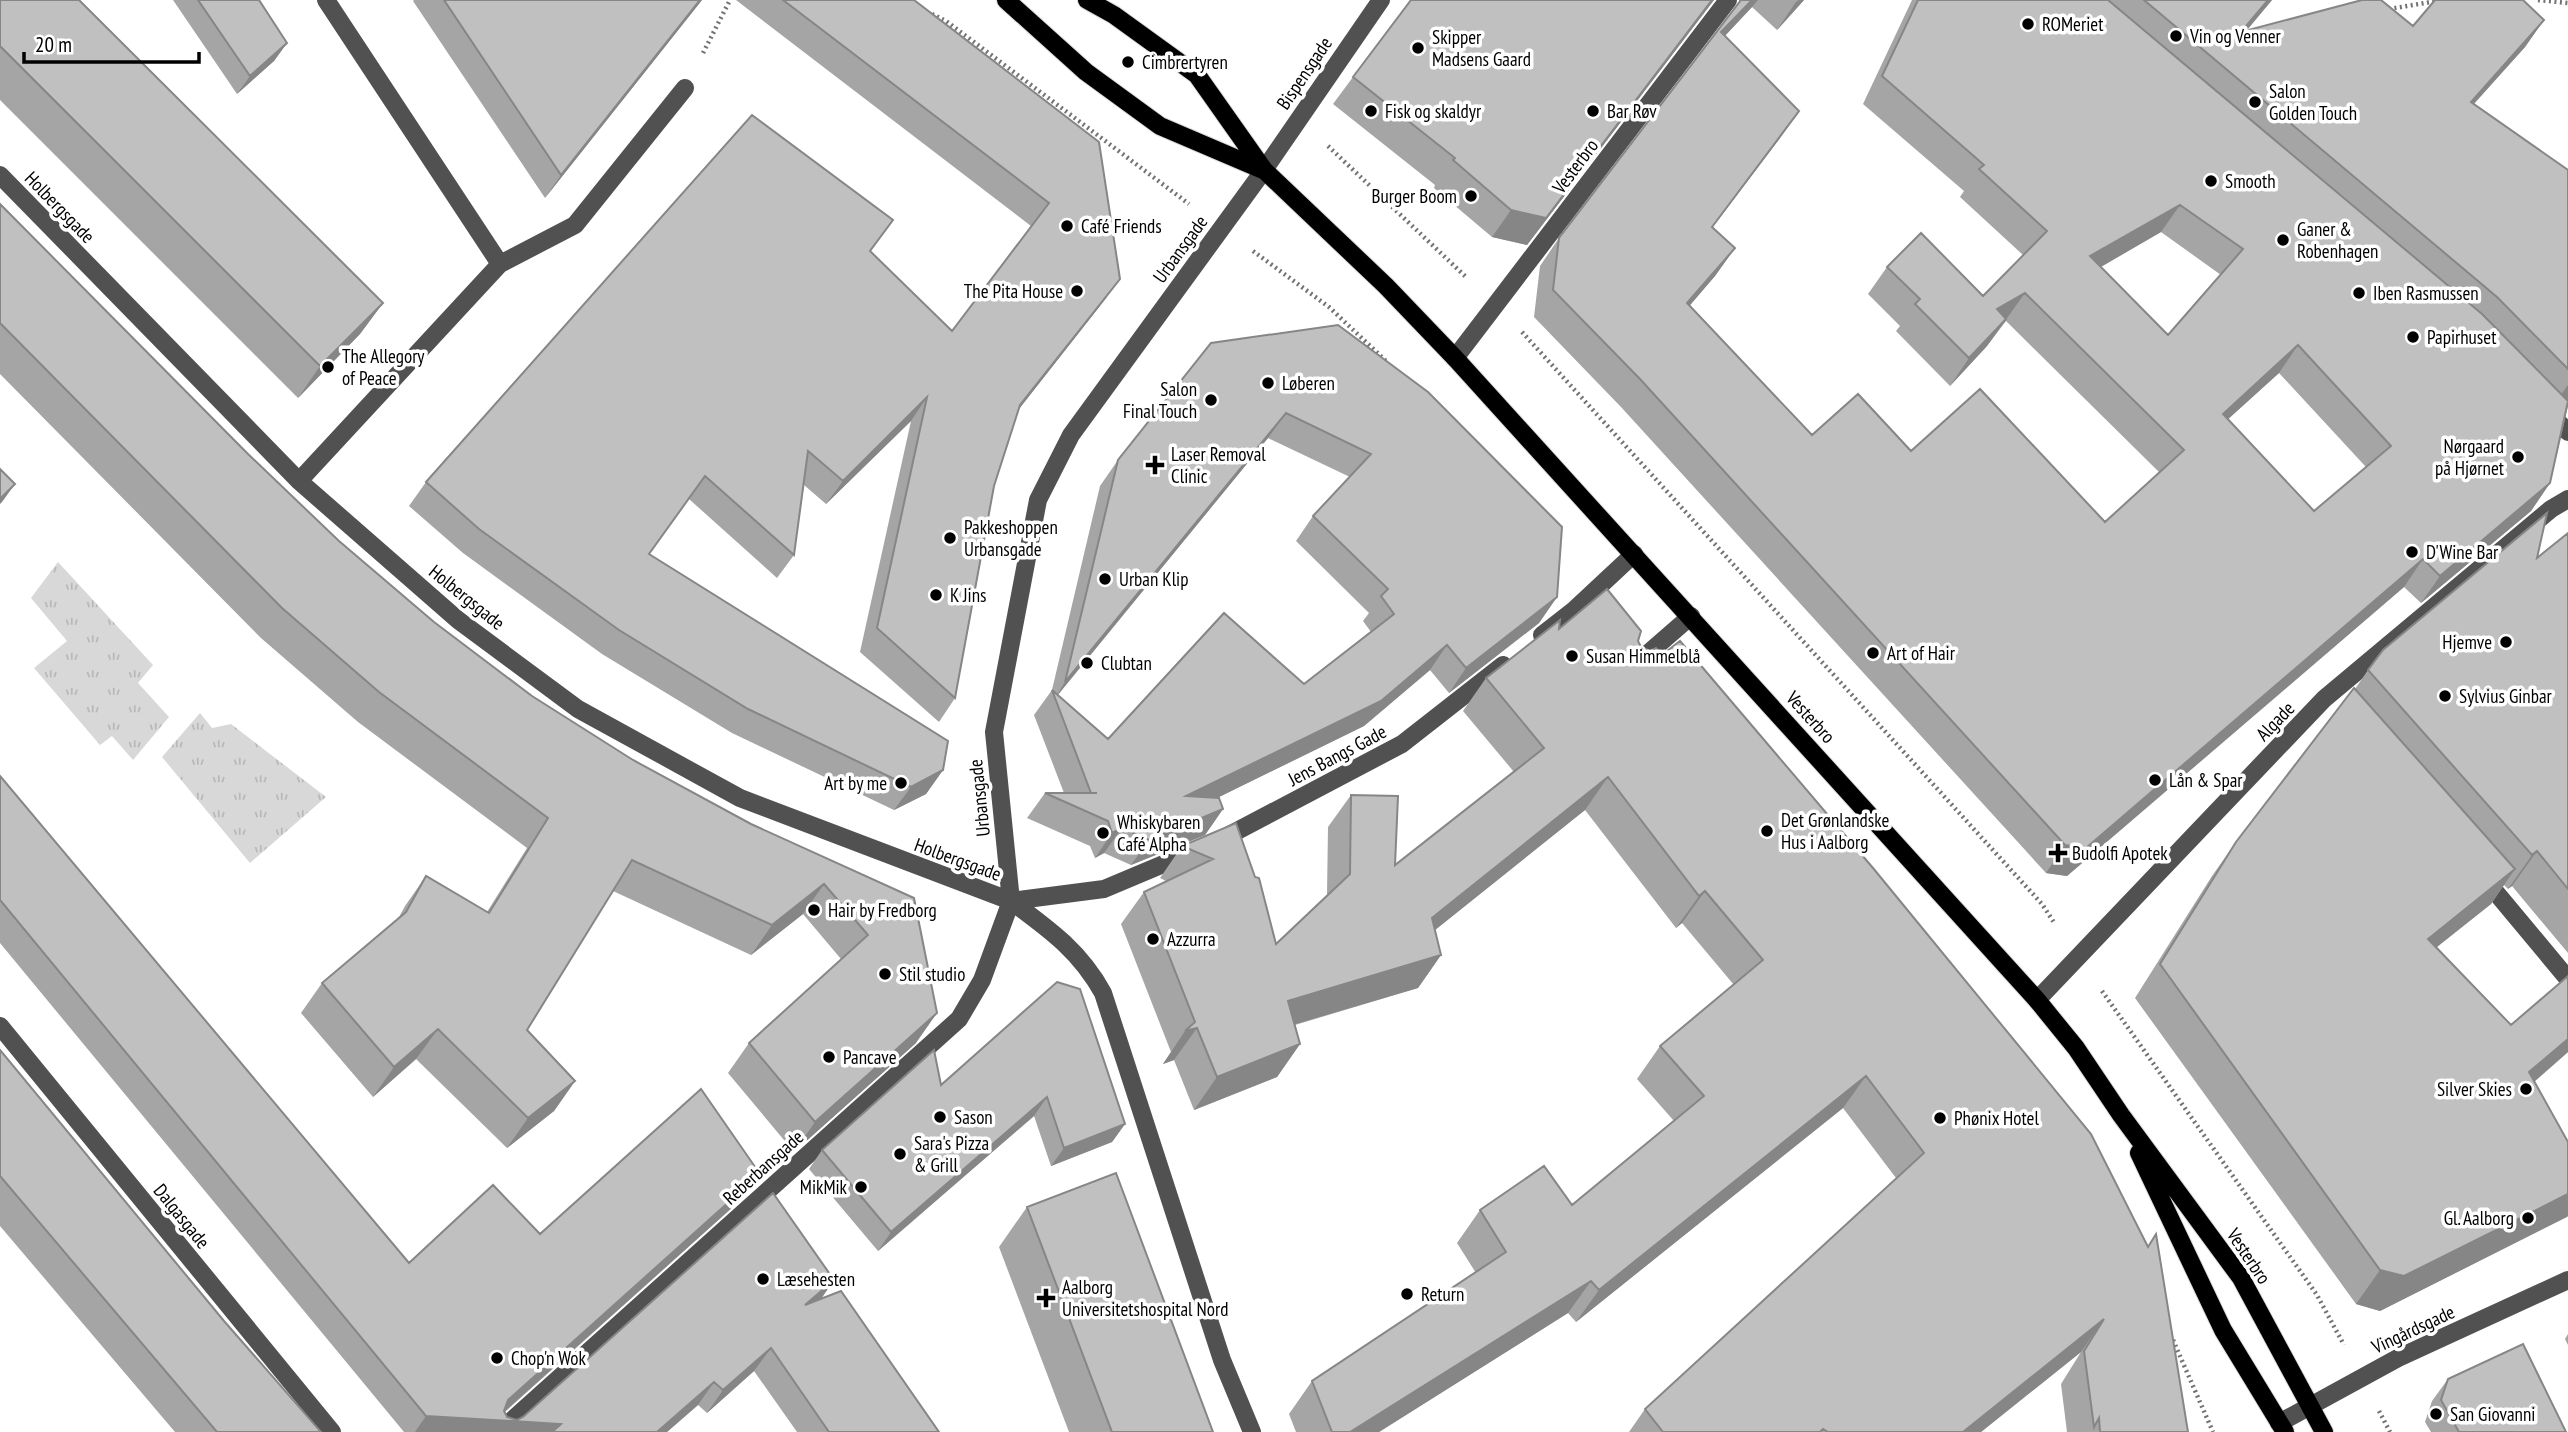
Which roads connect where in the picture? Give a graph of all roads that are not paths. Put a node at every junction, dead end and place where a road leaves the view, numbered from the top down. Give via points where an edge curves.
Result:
1 (326, 0) edge
2 (1006, 0) edge
3 (1087, 0) edge
4 (1381, 0) edge
5 (1728, 0) edge
6 (685, 88) road end
7 (1264, 170) junction
8 (0, 176) edge
9 (500, 264) junction
10 (1455, 358) junction
11 (2529, 393) edge
12 (2568, 432) edge
13 (299, 481) junction
14 (2568, 499) edge
15 (1634, 554) junction
16 (1691, 616) junction
17 (1626, 672) edge
18 (2467, 859) edge
19 (1011, 901) junction
20 (2568, 979) edge
21 (2037, 1000) junction
22 (0, 1027) edge
23 (2121, 1115) junction
24 (2568, 1280) edge
25 (2309, 1405) junction
26 (2282, 1427) edge
27 (332, 1432) edge
28 (499, 1432) edge
29 (1252, 1432) edge
30 (2324, 1432) edge

1 - 9 street
2 - 7 main road, Vesterbro via 1086,72 1160,126
3 - 7 main road, Vesterbro via 1197,75
4 - 7 street, Bispensgade
5 - 10 street, Vesterbro
6 - 9 street via 575,225
7 - 10 main road, Vesterbro
7 - 19 street, Urbansgade via 1071,435 1038,500 994,732
8 - 13 street, Holbergsgade
9 - 13 street
10 - 15 main road, Vesterbro
11 - 12 street
13 - 19 street, Holbergsgade via 458,620 578,709 740,798
14 - 21 street, Algade via 2329,704
15 - 16 main road, Vesterbro
15 - 19 street, Jens Bangs Gade via 1574,610 1402,744 1229,837 1104,889
16 - 17 street
16 - 21 main road, Vesterbro
18 - 20 street
19 - 28 street, Reberbansgade via 982,980 959,1019
19 - 29 street via 1087,965 1103,993 1222,1360
21 - 23 main road, Vesterbro
22 - 27 street, Dalgasgade
23 - 25 main road, Vesterbro via 2241,1278
23 - 26 main road, Vesterbro via 2223,1330
24 - 25 street, Vingårdsgade via 2398,1358
25 - 26 street, Vingårdsgade
25 - 30 main road, Vesterbro

